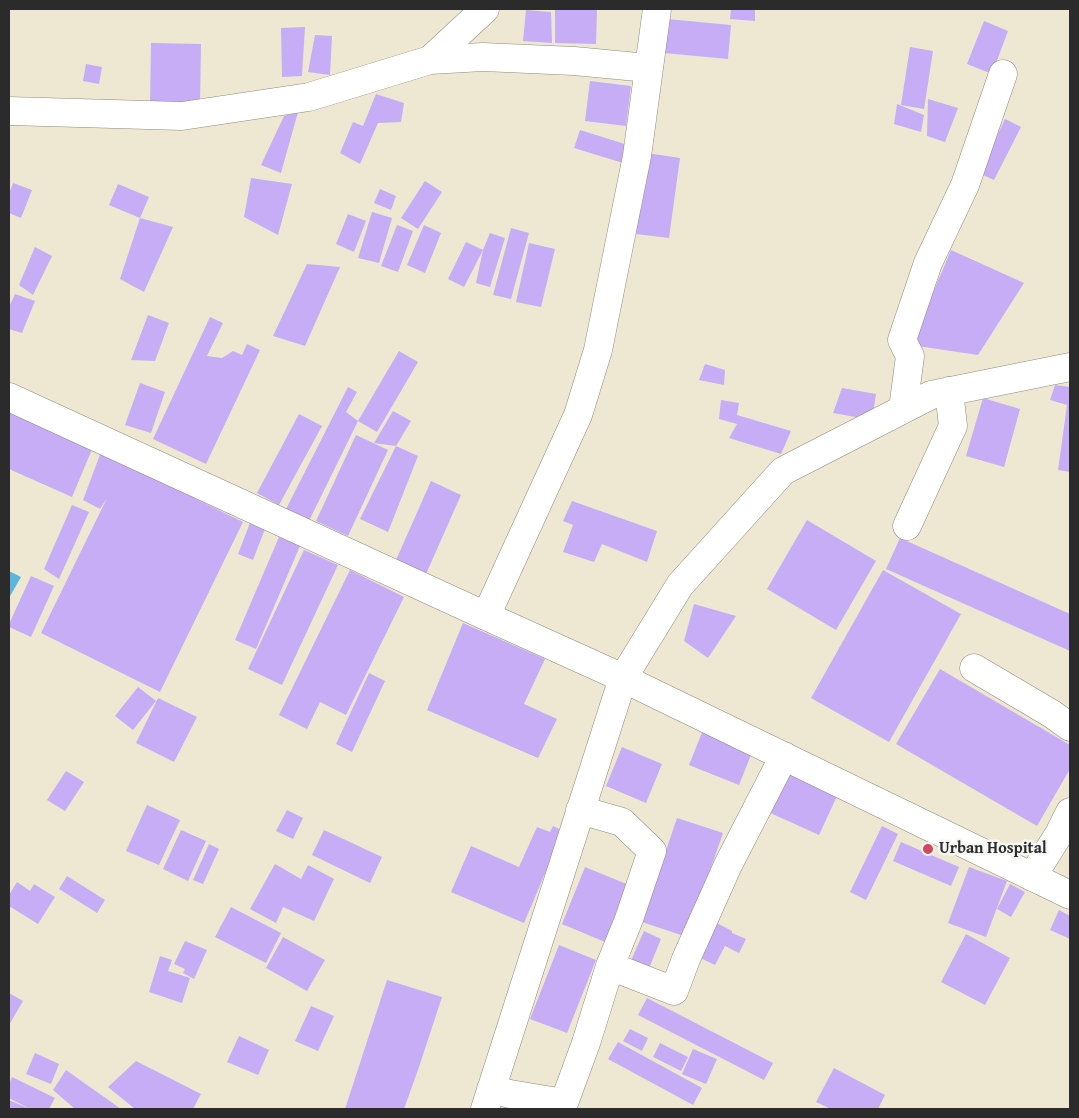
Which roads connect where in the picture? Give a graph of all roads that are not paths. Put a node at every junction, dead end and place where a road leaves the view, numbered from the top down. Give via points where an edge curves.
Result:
1 (485, 9) edge
2 (656, 9) edge
3 (430, 60) junction
4 (648, 68) junction
5 (1003, 74) dead end
6 (9, 111) edge
7 (1070, 367) edge
8 (950, 391) junction
9 (9, 398) edge
10 (903, 409) junction
11 (908, 526) dead end
12 (486, 616) junction
13 (974, 668) dead end
14 (623, 678) junction
15 (1070, 727) edge
16 (784, 756) junction
17 (580, 810) junction
18 (1070, 812) edge
19 (1032, 877) junction
20 (1070, 895) edge
21 (610, 966) junction
22 (488, 1099) edge
23 (569, 1106) edge

1 - 3 street
2 - 4 street
3 - 4 street via 483,57
3 - 6 street via 309,97 182,116
4 - 12 street via 636,156 598,350 578,415
5 - 10 street via 964,185 928,263 902,340 910,356
7 - 8 street
8 - 10 street via 931,395
8 - 11 street via 953,426
9 - 12 street
10 - 14 street via 783,471 680,585
12 - 14 street
13 - 15 street
14 - 16 street
14 - 17 street
16 - 19 street
16 - 21 street via 728,865 674,991
17 - 21 street via 622,822 652,851
17 - 22 street
18 - 19 street
19 - 20 street
21 - 23 street
22 - 23 street via 510,1094

